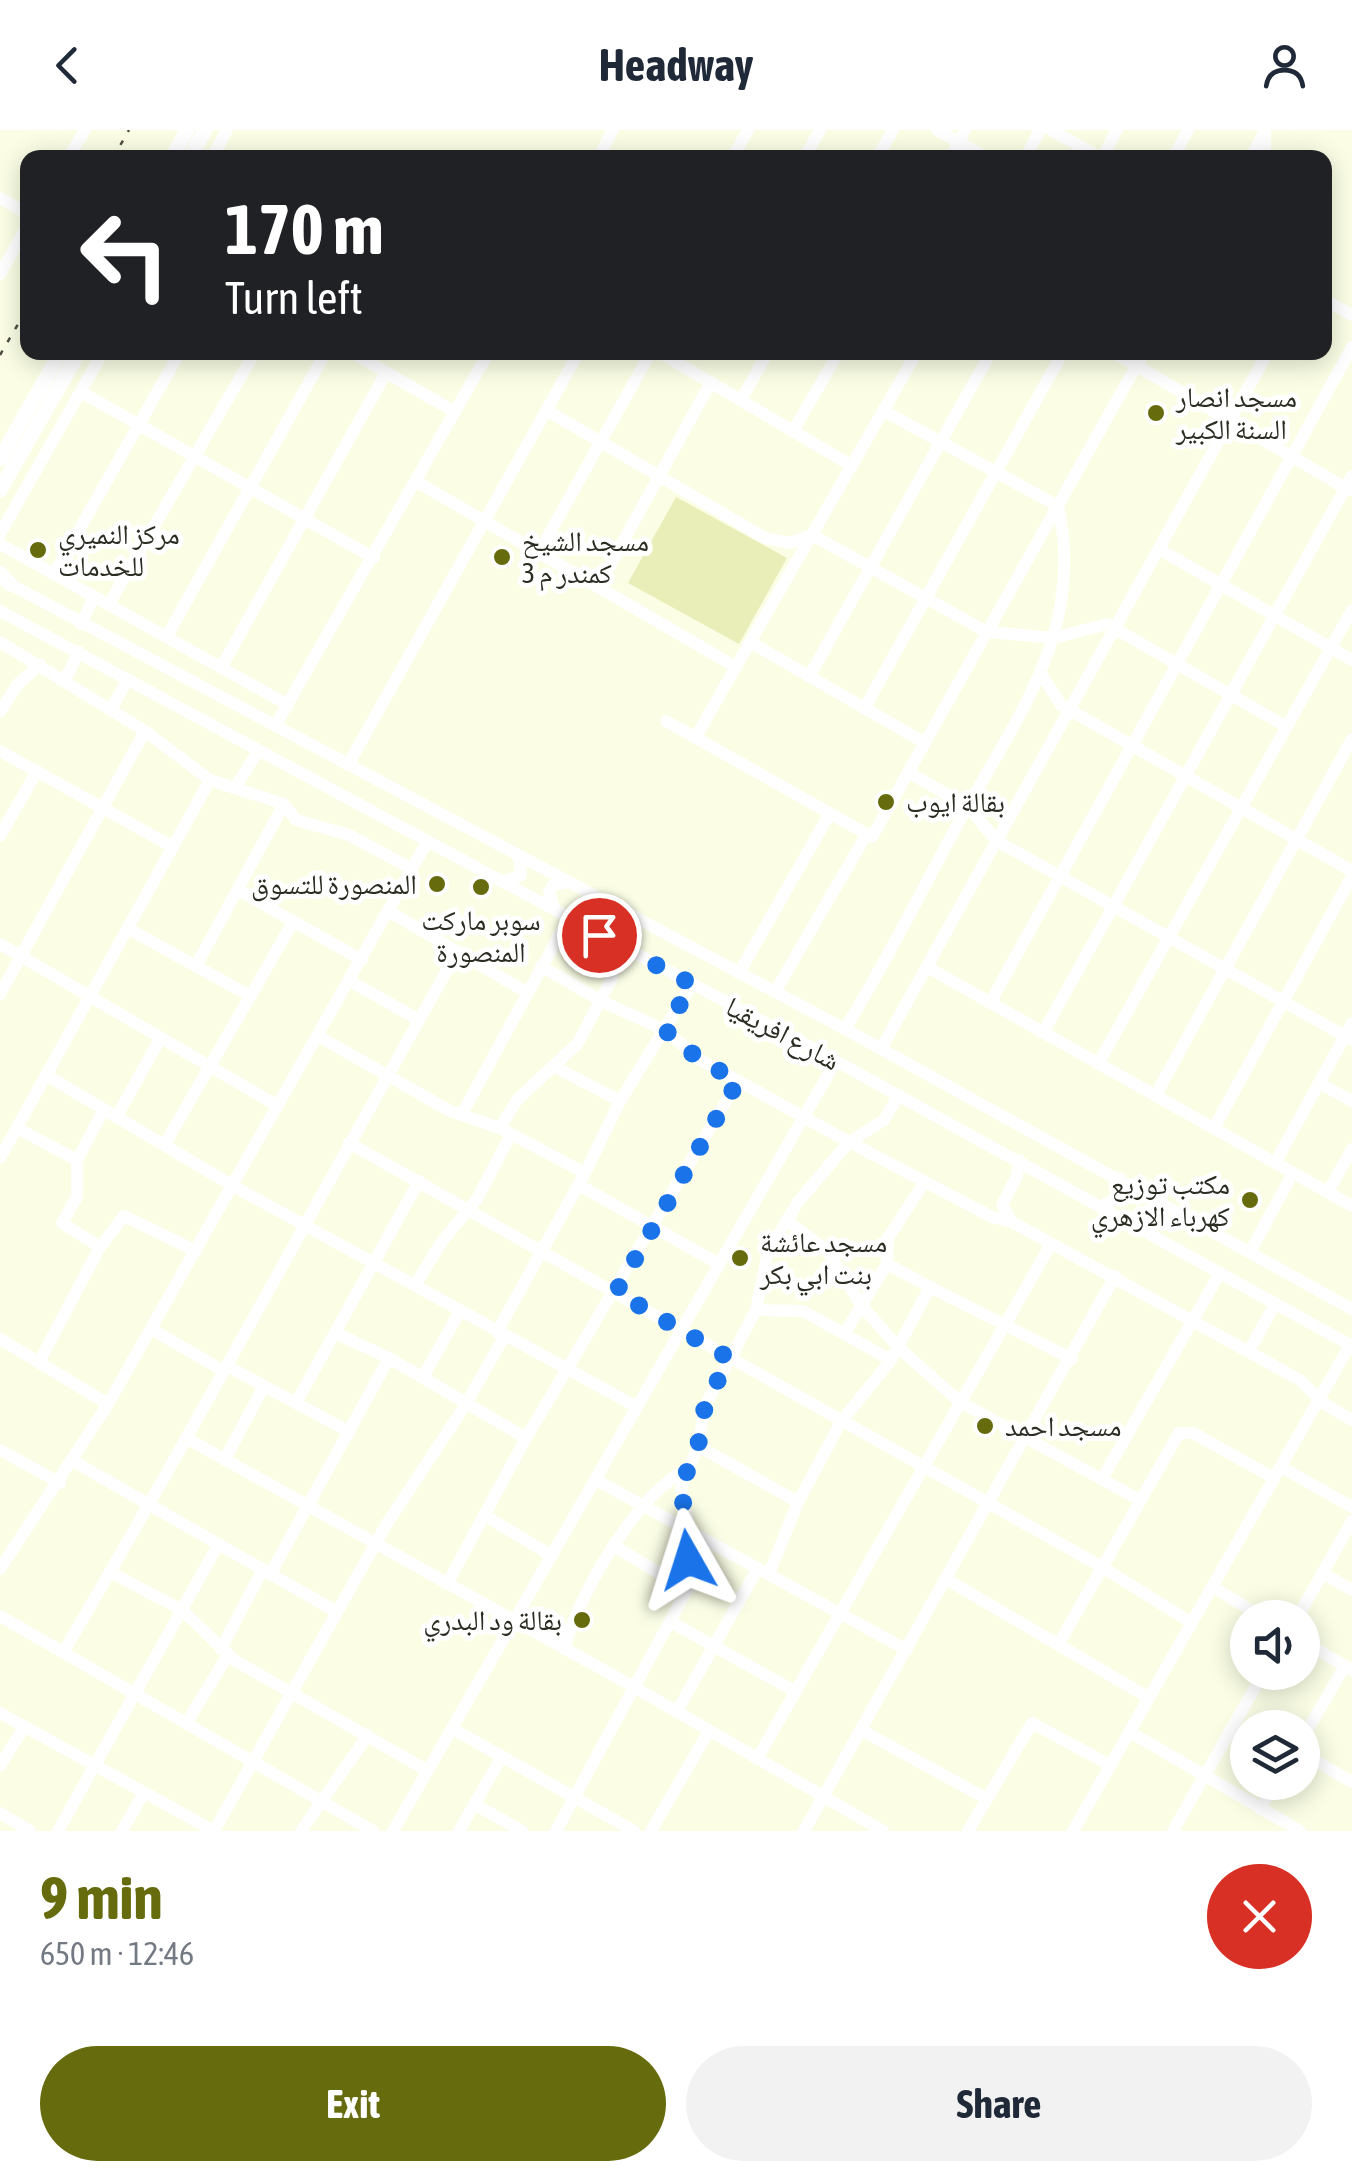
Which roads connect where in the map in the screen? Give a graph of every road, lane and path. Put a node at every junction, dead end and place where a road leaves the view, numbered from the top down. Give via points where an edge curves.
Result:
1 (937, 130) edge
2 (1051, 130) edge
3 (962, 136) edge
4 (1087, 150) edge
5 (20, 238) edge
6 (0, 274) edge
7 (1352, 347) edge
8 (56, 360) edge
9 (73, 360) edge
10 (99, 360) edge
11 (176, 360) edge
12 (250, 360) edge
13 (321, 360) edge
14 (364, 360) edge
15 (484, 360) edge
16 (574, 360) edge
17 (647, 360) edge
18 (673, 360) edge
19 (689, 360) edge
20 (764, 360) edge
21 (834, 360) edge
22 (913, 360) edge
23 (987, 360) edge
24 (1059, 360) edge
25 (1127, 360) edge
26 (1139, 360) edge
27 (1264, 360) edge
28 (1136, 366) junction
29 (685, 367) junction
30 (386, 373) junction
31 (711, 382) junction
32 (81, 392) junction
33 (742, 400) junction
34 (546, 410) junction
35 (884, 411) junction
36 (455, 412) junction
37 (1229, 423) junction
38 (139, 425) junction
39 (793, 431) junction
40 (601, 441) junction
41 (942, 442) junction
42 (196, 456) junction
43 (1291, 458) junction
44 (0, 459) edge
45 (852, 466) junction
46 (996, 472) junction
47 (660, 475) junction
48 (416, 482) junction
49 (1350, 485) edge
50 (250, 487) junction
51 (0, 490) edge
52 (1058, 506) junction
53 (305, 519) junction
54 (484, 520) junction
55 (0, 534) edge
56 (812, 535) junction
57 (0, 544) edge
58 (1159, 549) junction
59 (539, 552) junction
60 (374, 558) junction
61 (871, 566) junction
62 (54, 574) junction
63 (3, 579) edge
64 (1221, 584) junction
65 (598, 587) junction
66 (94, 597) junction
67 (925, 597) junction
68 (109, 604) junction
69 (1352, 610) edge
70 (0, 611) edge
71 (1274, 615) junction
72 (80, 624) junction
73 (1114, 630) junction
74 (987, 632) junction
75 (167, 636) junction
76 (1054, 638) junction
77 (0, 642) edge
78 (750, 642) junction
79 (1331, 648) junction
80 (79, 652) junction
81 (1352, 660) edge
82 (40, 664) junction
83 (1176, 665) junction
84 (736, 666) junction
85 (221, 668) junction
86 (1041, 674) junction
87 (809, 677) junction
88 (128, 679) junction
89 (65, 680) junction
90 (1232, 695) junction
91 (288, 705) junction
92 (1071, 708) junction
93 (111, 709) junction
94 (864, 709) junction
95 (0, 712) edge
96 (666, 721) dead end
97 (275, 726) junction
98 (1287, 726) junction
99 (146, 731) junction
100 (695, 738) junction
101 (1352, 739) edge
102 (925, 743) junction
103 (1133, 744) junction
104 (0, 750) edge
105 (258, 750) junction
106 (1348, 757) edge
107 (348, 765) junction
108 (37, 772) junction
109 (908, 772) junction
110 (1187, 775) junction
111 (210, 780) junction
112 (236, 786) junction
113 (284, 804) junction
114 (967, 806) junction
115 (1242, 807) junction
116 (104, 809) junction
117 (829, 815) junction
118 (0, 836) edge
119 (864, 836) junction
120 (1297, 839) junction
121 (997, 841) junction
122 (427, 842) junction
123 (173, 847) junction
124 (520, 856) junction
125 (412, 869) junction
126 (1352, 873) edge
127 (1060, 876) junction
128 (500, 882) junction
129 (569, 882) junction
130 (238, 890) junction
131 (1113, 906) junction
132 (390, 912) junction
133 (563, 915) junction
134 (292, 922) junction
135 (128, 928) junction
136 (558, 936) junction
137 (1169, 938) junction
138 (0, 944) edge
139 (458, 951) junction
140 (21, 956) junction
141 (362, 960) junction
142 (196, 966) junction
143 (541, 966) junction
144 (926, 967) junction
145 (1225, 969) junction
146 (739, 973) junction
147 (350, 981) junction
148 (692, 984) junction
149 (526, 992) junction
150 (775, 992) junction
151 (0, 994) edge
152 (89, 996) junction
153 (250, 996) junction
154 (1282, 1001) junction
155 (602, 1002) junction
156 (990, 1002) junction
157 (419, 1020) junction
158 (1352, 1022) edge
159 (665, 1030) junction
160 (845, 1030) junction
161 (1043, 1032) junction
162 (318, 1036) junction
163 (160, 1038) junction
164 (1348, 1038) edge
165 (881, 1049) junction
166 (836, 1060) junction
167 (1098, 1064) junction
168 (210, 1066) junction
169 (557, 1068) junction
170 (46, 1076) junction
171 (388, 1076) junction
172 (738, 1081) junction
173 (1319, 1083) junction
174 (899, 1095) junction
175 (1156, 1096) junction
176 (620, 1100) junction
177 (1352, 1101) edge
178 (278, 1106) junction
179 (104, 1109) junction
180 (462, 1114) junction
181 (117, 1116) junction
182 (804, 1116) junction
183 (17, 1128) junction
184 (1214, 1128) junction
185 (506, 1131) junction
186 (4, 1139) edge
187 (849, 1142) junction
188 (349, 1143) junction
189 (165, 1144) junction
190 (1352, 1150) edge
191 (0, 1158) edge
192 (77, 1160) junction
193 (1019, 1160) junction
194 (1275, 1163) junction
195 (1293, 1173) junction
196 (1120, 1178) junction
197 (582, 1179) junction
198 (419, 1181) junction
199 (924, 1183) junction
200 (233, 1186) junction
201 (1328, 1192) junction
202 (1163, 1203) junction
203 (1102, 1206) junction
204 (1352, 1206) edge
205 (470, 1209) junction
206 (786, 1220) junction
207 (1012, 1222) junction
208 (303, 1223) junction
209 (654, 1227) junction
210 (1149, 1232) junction
211 (1051, 1244) junction
212 (100, 1248) junction
213 (543, 1250) junction
214 (196, 1251) junction
215 (1250, 1252) junction
216 (374, 1262) junction
217 (719, 1264) junction
218 (887, 1264) junction
219 (1220, 1273) junction
220 (1115, 1276) junction
221 (416, 1285) junction
222 (930, 1287) junction
223 (616, 1292) junction
224 (861, 1304) junction
225 (1275, 1304) junction
226 (1352, 1309) edge
227 (756, 1310) junction
228 (460, 1311) junction
229 (1192, 1322) junction
230 (1005, 1323) junction
231 (151, 1329) junction
232 (681, 1331) junction
233 (335, 1333) junction
234 (501, 1334) junction
235 (844, 1334) junction
236 (0, 1339) edge
237 (1351, 1345) edge
238 (1248, 1352) junction
239 (894, 1354) junction
240 (389, 1358) junction
241 (729, 1358) junction
242 (1072, 1358) junction
243 (39, 1362) junction
244 (226, 1368) junction
245 (568, 1370) junction
246 (422, 1377) junction
247 (264, 1386) junction
248 (1319, 1399) junction
249 (960, 1402) junction
250 (296, 1403) junction
251 (108, 1404) junction
252 (466, 1404) junction
253 (638, 1407) junction
254 (1352, 1420) edge
255 (841, 1422) junction
256 (350, 1432) junction
257 (526, 1438) junction
258 (188, 1439) junction
259 (1027, 1440) junction
260 (698, 1446) junction
261 (0, 1450) edge
262 (226, 1459) junction
263 (73, 1461) junction
264 (689, 1468) junction
265 (923, 1468) junction
266 (1277, 1473) junction
267 (596, 1480) junction
268 (1102, 1480) junction
269 (60, 1483) junction
270 (1140, 1500) junction
271 (798, 1502) junction
272 (148, 1503) junction
273 (990, 1503) junction
274 (641, 1504) junction
275 (309, 1505) junction
276 (1352, 1507) edge
277 (484, 1514) junction
278 (1352, 1521) edge
279 (689, 1530) junction
280 (218, 1544) junction
281 (376, 1545) junction
282 (614, 1546) junction
283 (552, 1556) junction
284 (1102, 1567) junction
285 (0, 1569) edge
286 (268, 1571) junction
287 (763, 1571) junction
288 (110, 1572) junction
289 (1322, 1573) junction
290 (946, 1579) junction
291 (447, 1584) junction
292 (1212, 1587) junction
293 (687, 1590) junction
294 (1352, 1590) edge
295 (1233, 1600) edge
296 (1307, 1600) edge
297 (182, 1610) junction
298 (338, 1612) junction
299 (840, 1613) junction
300 (0, 1616) edge
301 (670, 1622) junction
302 (513, 1623) junction
303 (1192, 1623) junction
304 (714, 1646) junction
305 (1058, 1646) junction
306 (564, 1649) junction
307 (64, 1650) junction
308 (907, 1650) junction
309 (1320, 1651) edge
310 (225, 1652) junction
311 (1349, 1668) edge
312 (634, 1686) junction
313 (1253, 1690) edge
314 (134, 1692) junction
315 (796, 1692) junction
316 (293, 1694) junction
317 (1149, 1698) junction
318 (676, 1711) junction
319 (1320, 1712) edge
320 (0, 1713) edge
321 (188, 1722) junction
322 (24, 1727) junction
323 (453, 1729) junction
324 (709, 1730) junction
325 (863, 1730) junction
326 (1130, 1732) junction
327 (1228, 1732) joint
328 (368, 1735) junction
329 (501, 1758) junction
330 (757, 1759) junction
331 (255, 1762) junction
332 (1320, 1763) edge
333 (0, 1766) edge
334 (93, 1766) junction
335 (1110, 1766) junction
336 (428, 1771) junction
337 (1202, 1776) junction
338 (1352, 1782) edge
339 (143, 1794) junction
340 (574, 1798) junction
341 (822, 1798) junction
342 (987, 1799) junction
343 (1265, 1800) edge
344 (320, 1802) junction
345 (474, 1804) junction
346 (1260, 1809) junction
347 (0, 1813) edge
348 (658, 1829) edge
349 (876, 1829) edge
350 (30, 1831) edge
351 (58, 1831) edge
352 (122, 1831) edge
353 (302, 1831) edge
354 (374, 1831) edge
355 (394, 1831) edge
356 (459, 1831) edge
357 (522, 1831) edge
358 (556, 1831) edge
359 (634, 1831) edge
360 (804, 1831) edge
361 (968, 1831) edge
362 (1074, 1831) edge
363 (1173, 1831) edge
364 (1300, 1831) edge

1 - 3 street
2 - 4 street
5 - 6 street
7 - 43 street
8 - 44 main road
9 - 51 main road
10 - 32 street
11 - 38 street
12 - 42 street
13 - 50 street
14 - 30 street
15 - 36 street
16 - 34 street
17 - 40 street
18 - 29 street
19 - 29 street
20 - 33 street
21 - 39 street
22 - 35 street
23 - 41 street
24 - 46 street
25 - 28 street
26 - 28 street
27 - 37 street
28 - 37 street
28 - 52 street
29 - 31 street
30 - 36 street
30 - 53 street
31 - 33 street
31 - 47 street
32 - 38 street
32 - 55 street
33 - 39 street
34 - 40 street
34 - 54 street
35 - 41 street
35 - 45 street
36 - 48 street
37 - 43 street
37 - 58 street
38 - 42 street
38 - 62 street
39 - 45 street
40 - 47 street
40 - 59 street
41 - 46 street
41 - 61 street
42 - 50 street
42 - 68 street
43 - 49 street
43 - 64 street
45 - 56 street
46 - 52 street
46 - 67 street
47 - 56 street via 764,538 790,543
47 - 65 street
48 - 54 street
48 - 60 street
49 - 71 street
50 - 53 street
50 - 75 street
52 - 74 street
52 - 76 street via 1068,567
53 - 60 street
53 - 85 street
54 - 59 street
54 - 107 street
56 - 61 street
56 - 78 street
57 - 62 street
58 - 64 street
58 - 73 street
59 - 65 street
60 - 91 street
61 - 67 street
61 - 87 street
62 - 66 street
63 - 72 street, شارع افريقيا
64 - 71 street
64 - 83 street
65 - 84 street
66 - 68 street
66 - 72 street
67 - 74 street
67 - 94 street
68 - 75 street
69 - 79 street
70 - 80 street, شارع افريقيا
71 - 79 street
71 - 90 street
72 - 97 street, شارع افريقيا
73 - 76 street via 1107,624
73 - 83 street
73 - 92 street
74 - 76 street
74 - 102 street
75 - 85 street
76 - 86 street
77 - 82 street
78 - 84 street
78 - 87 street
79 - 81 street
79 - 98 street
80 - 88 street, شارع افريقيا
80 - 89 street
82 - 89 street
82 - 95 street
83 - 90 street
83 - 103 street
84 - 100 street
85 - 91 street
86 - 92 street
86 - 114 street
87 - 94 street
88 - 93 street
88 - 105 street, شارع افريقيا
89 - 93 street
90 - 98 street
90 - 110 street
91 - 97 street
92 - 103 street
92 - 121 street
93 - 99 street
94 - 102 street
96 - 100 street
97 - 107 street, شارع افريقيا
98 - 115 street
99 - 111 street
99 - 116 street
100 - 117 street
101 - 106 street
102 - 109 street
103 - 110 street
103 - 127 street
104 - 108 street
105 - 112 street
105 - 122 street, شارع افريقيا
106 - 120 street
107 - 124 street, شارع افريقيا
108 - 116 street
108 - 118 street
109 - 114 street
109 - 119 street via 872,837
110 - 115 street
110 - 131 street
111 - 112 street
111 - 123 street
112 - 113 street
113 - 125 street via 296,820 349,835
113 - 130 street
114 - 121 street
114 - 160 street
115 - 120 street
115 - 137 street
116 - 123 street
116 - 140 street
117 - 119 street
117 - 146 street
119 - 150 street
120 - 126 street
120 - 145 street
121 - 127 street
121 - 144 street
122 - 125 street
122 - 128 street, شارع افريقيا
123 - 135 street
124 - 128 street via 519,879
124 - 129 street, شارع افريقيا
125 - 132 street
126 - 154 street
127 - 131 street
127 - 156 street
128 - 133 street, شارع افريقيا
129 - 133 street via 549,891
129 - 146 street, شارع افريقيا
130 - 134 street
130 - 142 street
131 - 137 street
131 - 161 street
132 - 139 street
132 - 141 street
133 - 136 street
133 - 148 street, شارع افريقيا
134 - 141 street
134 - 153 street
135 - 142 street
135 - 152 street
136 - 143 street
136 - 155 street via 611,971
137 - 145 street
137 - 167 street
138 - 140 street
139 - 149 street
139 - 157 street
140 - 151 street
140 - 152 street
141 - 147 street
142 - 153 street
143 - 149 street
143 - 155 street
144 - 156 street
144 - 165 street
145 - 154 street
145 - 175 street
146 - 150 street, شارع افريقيا
147 - 157 street
147 - 162 street
148 - 159 street
148 - 166 street, شارع افريقيا
149 - 180 street
150 - 160 street, شارع افريقيا
152 - 163 street
152 - 170 street
153 - 168 street
154 - 164 street
154 - 184 street
155 - 159 street
155 - 169 street
156 - 161 street
157 - 171 street
158 - 164 street
159 - 172 street
159 - 176 street
160 - 165 street, شارع افريقيا
161 - 167 street
162 - 171 street
162 - 178 street
163 - 168 street
163 - 181 street
164 - 173 street
165 - 196 street, شارع افريقيا
166 - 174 street, شارع افريقيا
166 - 182 street
167 - 175 street
168 - 178 street
168 - 189 street
169 - 176 street
169 - 185 street via 517,1100
170 - 179 street
170 - 183 street
171 - 180 street
171 - 188 street
172 - 182 street
172 - 209 street
173 - 177 street
173 - 194 street
174 - 187 street via 880,1124
174 - 193 street, شارع افريقيا
175 - 184 street
176 - 197 street
178 - 200 street
179 - 181 street
179 - 192 street
180 - 185 street
181 - 189 street
182 - 187 street
182 - 217 street
183 - 186 street
183 - 192 street
184 - 194 street
185 - 197 street
185 - 205 street
186 - 191 street
187 - 199 street
187 - 206 street
188 - 198 street
188 - 208 street
189 - 200 street
190 - 201 street
192 - 212 street via 77,1197 62,1224
193 - 203 street, شارع افريقيا
193 - 207 street via 1002,1205
194 - 195 street
195 - 201 street
195 - 215 street
196 - 202 street, شارع افريقيا
196 - 203 street via 1120,1196
197 - 209 street
197 - 213 street
198 - 205 street
198 - 216 street
199 - 207 street
199 - 218 street via 888,1238
200 - 208 street
200 - 214 street
201 - 204 street
202 - 210 street via 1142,1214
202 - 215 street, شارع افريقيا
203 - 210 street, شارع افريقيا
205 - 213 street
205 - 221 street
206 - 224 street via 828,1251
206 - 227 street via 768,1252
207 - 211 street
208 - 216 street
208 - 244 street
209 - 217 street
209 - 223 street
210 - 219 street, شارع افريقيا
211 - 220 street
211 - 230 street
212 - 214 street via 126,1215
212 - 243 street
213 - 223 street
213 - 234 street
214 - 231 street
215 - 226 street, شارع افريقيا
216 - 221 street
216 - 233 street
217 - 232 street
218 - 222 street
218 - 224 street
219 - 225 street, شارع افريقيا
219 - 229 street
220 - 229 street
220 - 242 street
221 - 228 street
222 - 230 street
222 - 239 street
223 - 232 street
223 - 245 street
224 - 235 street
224 - 239 street
225 - 237 street, شارع افريقيا
225 - 238 street
227 - 235 street via 803,1311
227 - 241 street
228 - 234 street
228 - 246 street
229 - 238 street
229 - 268 street
230 - 242 street
230 - 249 street
231 - 244 street
231 - 251 street
232 - 241 street
232 - 253 street
233 - 240 street
233 - 250 street
234 - 245 street
234 - 252 street
235 - 239 street
236 - 243 street
237 - 248 street
238 - 248 street via 1300,1380
239 - 249 street
239 - 255 street
240 - 246 street
240 - 256 street
241 - 255 street
241 - 260 street via 705,1406
242 - 259 street
243 - 251 street
244 - 247 street
244 - 258 street
245 - 253 street
245 - 257 street
246 - 252 street
247 - 250 street
247 - 262 street
248 - 254 street
248 - 266 street
249 - 259 street
249 - 265 street
250 - 256 street
251 - 263 street
252 - 257 street
252 - 281 street
253 - 267 street
255 - 265 street
255 - 271 street
256 - 275 street
257 - 277 street
258 - 262 street
258 - 272 street
259 - 268 street
259 - 273 street
260 - 264 street
260 - 271 street
261 - 269 street
262 - 275 street
263 - 269 street
263 - 272 street
264 - 274 street
264 - 279 street via 680,1488
265 - 273 street
265 - 299 street
266 - 270 street via 1186,1431
266 - 276 street
266 - 292 street
267 - 274 street
267 - 283 street
268 - 270 street
269 - 285 street
270 - 284 street
271 - 287 street
272 - 280 street
272 - 288 street
273 - 284 street
273 - 290 street
274 - 279 street
274 - 282 street
275 - 281 street
275 - 286 street
277 - 283 street
277 - 291 street
278 - 289 street
279 - 287 street
279 - 293 street
280 - 286 street
280 - 297 street
281 - 291 street
281 - 298 street
282 - 293 street
282 - 306 street via 571,1620
283 - 302 street
284 - 303 street
284 - 305 street
286 - 298 street
286 - 310 street
287 - 299 street
287 - 304 street
288 - 297 street
288 - 307 street
289 - 294 street
289 - 296 street
290 - 305 street
290 - 308 street
291 - 302 street
292 - 295 street
292 - 303 street
293 - 301 street
297 - 310 street
297 - 314 street
298 - 316 street
299 - 308 street
299 - 315 street
300 - 307 street
301 - 304 street
301 - 312 street
302 - 306 street
302 - 323 street
303 - 317 street
304 - 315 street
304 - 318 street
305 - 317 street
306 - 312 street
307 - 314 street
308 - 325 street
309 - 311 street
310 - 316 street
310 - 321 street
311 - 319 street
312 - 318 street
312 - 340 street
313 - 327 street
314 - 321 street
314 - 334 street
315 - 330 street
316 - 328 street
316 - 331 street
317 - 326 street
318 - 324 street
320 - 322 street
321 - 331 street
322 - 333 street
322 - 334 street
323 - 329 street
323 - 336 street
324 - 330 street
324 - 348 street
325 - 341 street
325 - 342 street
326 - 335 street
326 - 337 street
327 - 337 street
328 - 336 street
328 - 344 street
329 - 340 street
329 - 345 street
330 - 341 street
331 - 339 street via 214,1831
331 - 344 street
332 - 338 street
334 - 339 street
334 - 351 street
335 - 342 street via 1032,1724
335 - 362 street
336 - 355 street
337 - 346 street
337 - 363 street
339 - 352 street
340 - 358 street
340 - 359 street
341 - 349 street
341 - 360 street
342 - 361 street
343 - 346 street
344 - 353 street
344 - 354 street
345 - 356 street
345 - 357 street
346 - 364 street
347 - 350 street

